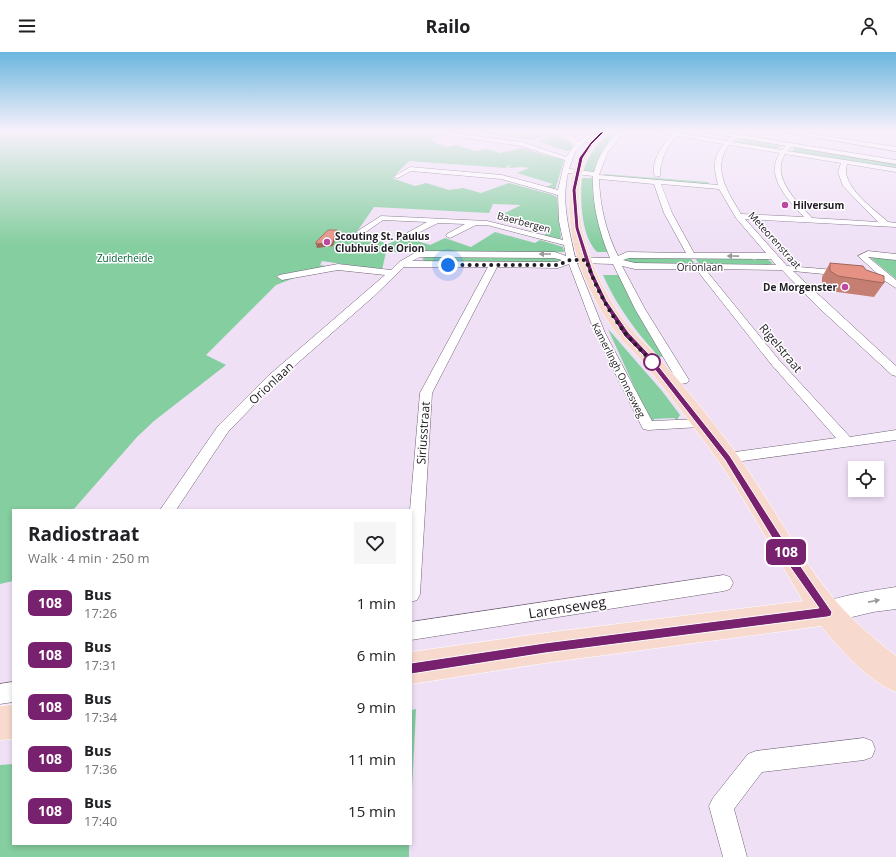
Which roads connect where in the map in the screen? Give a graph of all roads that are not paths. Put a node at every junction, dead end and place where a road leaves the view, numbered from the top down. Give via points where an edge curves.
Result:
1 (409, 170) edge
2 (417, 170) edge
3 (598, 170) edge
4 (657, 170) edge
5 (717, 170) edge
6 (778, 170) edge
7 (842, 170) edge
8 (571, 171) joint
9 (457, 173) junction
10 (597, 174) junction
11 (489, 176) junction
12 (396, 177) dead end
13 (439, 179) dead end
14 (657, 179) junction
15 (469, 182) dead end
16 (720, 184) junction
17 (568, 192) junction
18 (739, 216) junction
19 (368, 218) dead end
20 (381, 218) junction
21 (810, 220) junction
22 (437, 221) junction
23 (476, 222) junction
24 (885, 224) junction
25 (896, 225) edge
26 (360, 232) dead end
27 (408, 236) dead end
28 (450, 236) dead end
29 (568, 243) junction
30 (691, 255) junction
31 (772, 256) junction
32 (896, 257) edge
33 (578, 260) junction
34 (615, 260) junction
35 (494, 265) junction
36 (699, 267) junction
37 (784, 268) junction
38 (397, 269) junction
39 (282, 278) dead end
40 (888, 278) junction
41 (896, 285) edge
42 (896, 372) edge
43 (668, 382) junction
44 (700, 423) junction
45 (896, 434) edge
46 (847, 442) junction
47 (728, 458) junction
48 (169, 509) edge
49 (412, 581) edge
50 (724, 583) dead end
51 (896, 598) edge
52 (840, 609) junction
53 (412, 631) edge
54 (412, 668) edge
55 (896, 676) edge
56 (12, 692) edge
57 (0, 694) edge
58 (12, 722) edge
59 (0, 723) edge
60 (864, 749) dead end
61 (735, 857) edge

1 - 12 street
2 - 9 street
3 - 10 street
4 - 14 street
5 - 16 street
6 - 21 street via 785,189
7 - 24 street via 846,186
8 - 10 street
8 - 17 main road, Kamerlingh Onnesweg
9 - 11 street
9 - 13 street
10 - 14 street
10 - 34 street via 601,223
11 - 15 street
11 - 17 street via 502,177 548,191
14 - 16 street
14 - 30 street via 668,213
16 - 18 street, Meteorenstraat
17 - 29 street, Kamerlingh Onnesweg via 562,214
17 - 33 main road, Kamerlingh Onnesweg via 576,222
18 - 21 street
18 - 31 street, Meteorenstraat
19 - 20 street, Baerbergen
20 - 22 street, Baerbergen
20 - 26 street
21 - 24 street
22 - 23 street, Baerbergen
22 - 27 street, Baerbergen
23 - 28 street
23 - 29 street, Baerbergen
24 - 25 street
29 - 33 street, Kamerlingh Onnesweg
31 -> 30 street, Orionlaan
30 - 34 street, Orionlaan via 627,255
31 - 37 street, Meteorenstraat
32 - 40 street via 868,254 862,256
33 - 34 street, Orionlaan
33 - 35 street, Orionlaan via 558,265
33 -> 38 street, Orionlaan via 556,254 418,254
33 - 43 main road, Kamerlingh Onnesweg via 626,334
33 - 44 street, Kamerlingh Onnesweg via 602,340 648,426
34 - 36 street, Orionlaan via 635,266
34 - 43 street via 642,313 683,380
35 - 38 street, Orionlaan
35 - 49 street, Siriusstraat via 426,393
36 - 37 street, Orionlaan
36 - 46 street, Rigelstraat via 775,362
37 - 40 street, Orionlaan
37 - 42 street, Meteorenstraat
38 - 39 street, Orionlaan via 338,267
38 - 48 street, Orionlaan via 272,379 223,429
40 - 41 street
43 - 44 main road, Kamerlingh Onnesweg
44 - 47 main road, Kamerlingh Onnesweg
45 - 46 street
46 - 47 street
47 - 52 main road, Kamerlingh Onnesweg via 792,561
50 - 53 street, Larenseweg
52 -> 51 street
52 - 54 main road via 778,620 545,648
52 - 55 main road, Kamerlingh Onnesweg via 868,654
56 - 57 street
58 - 59 main road
60 - 61 street via 756,762 721,806

